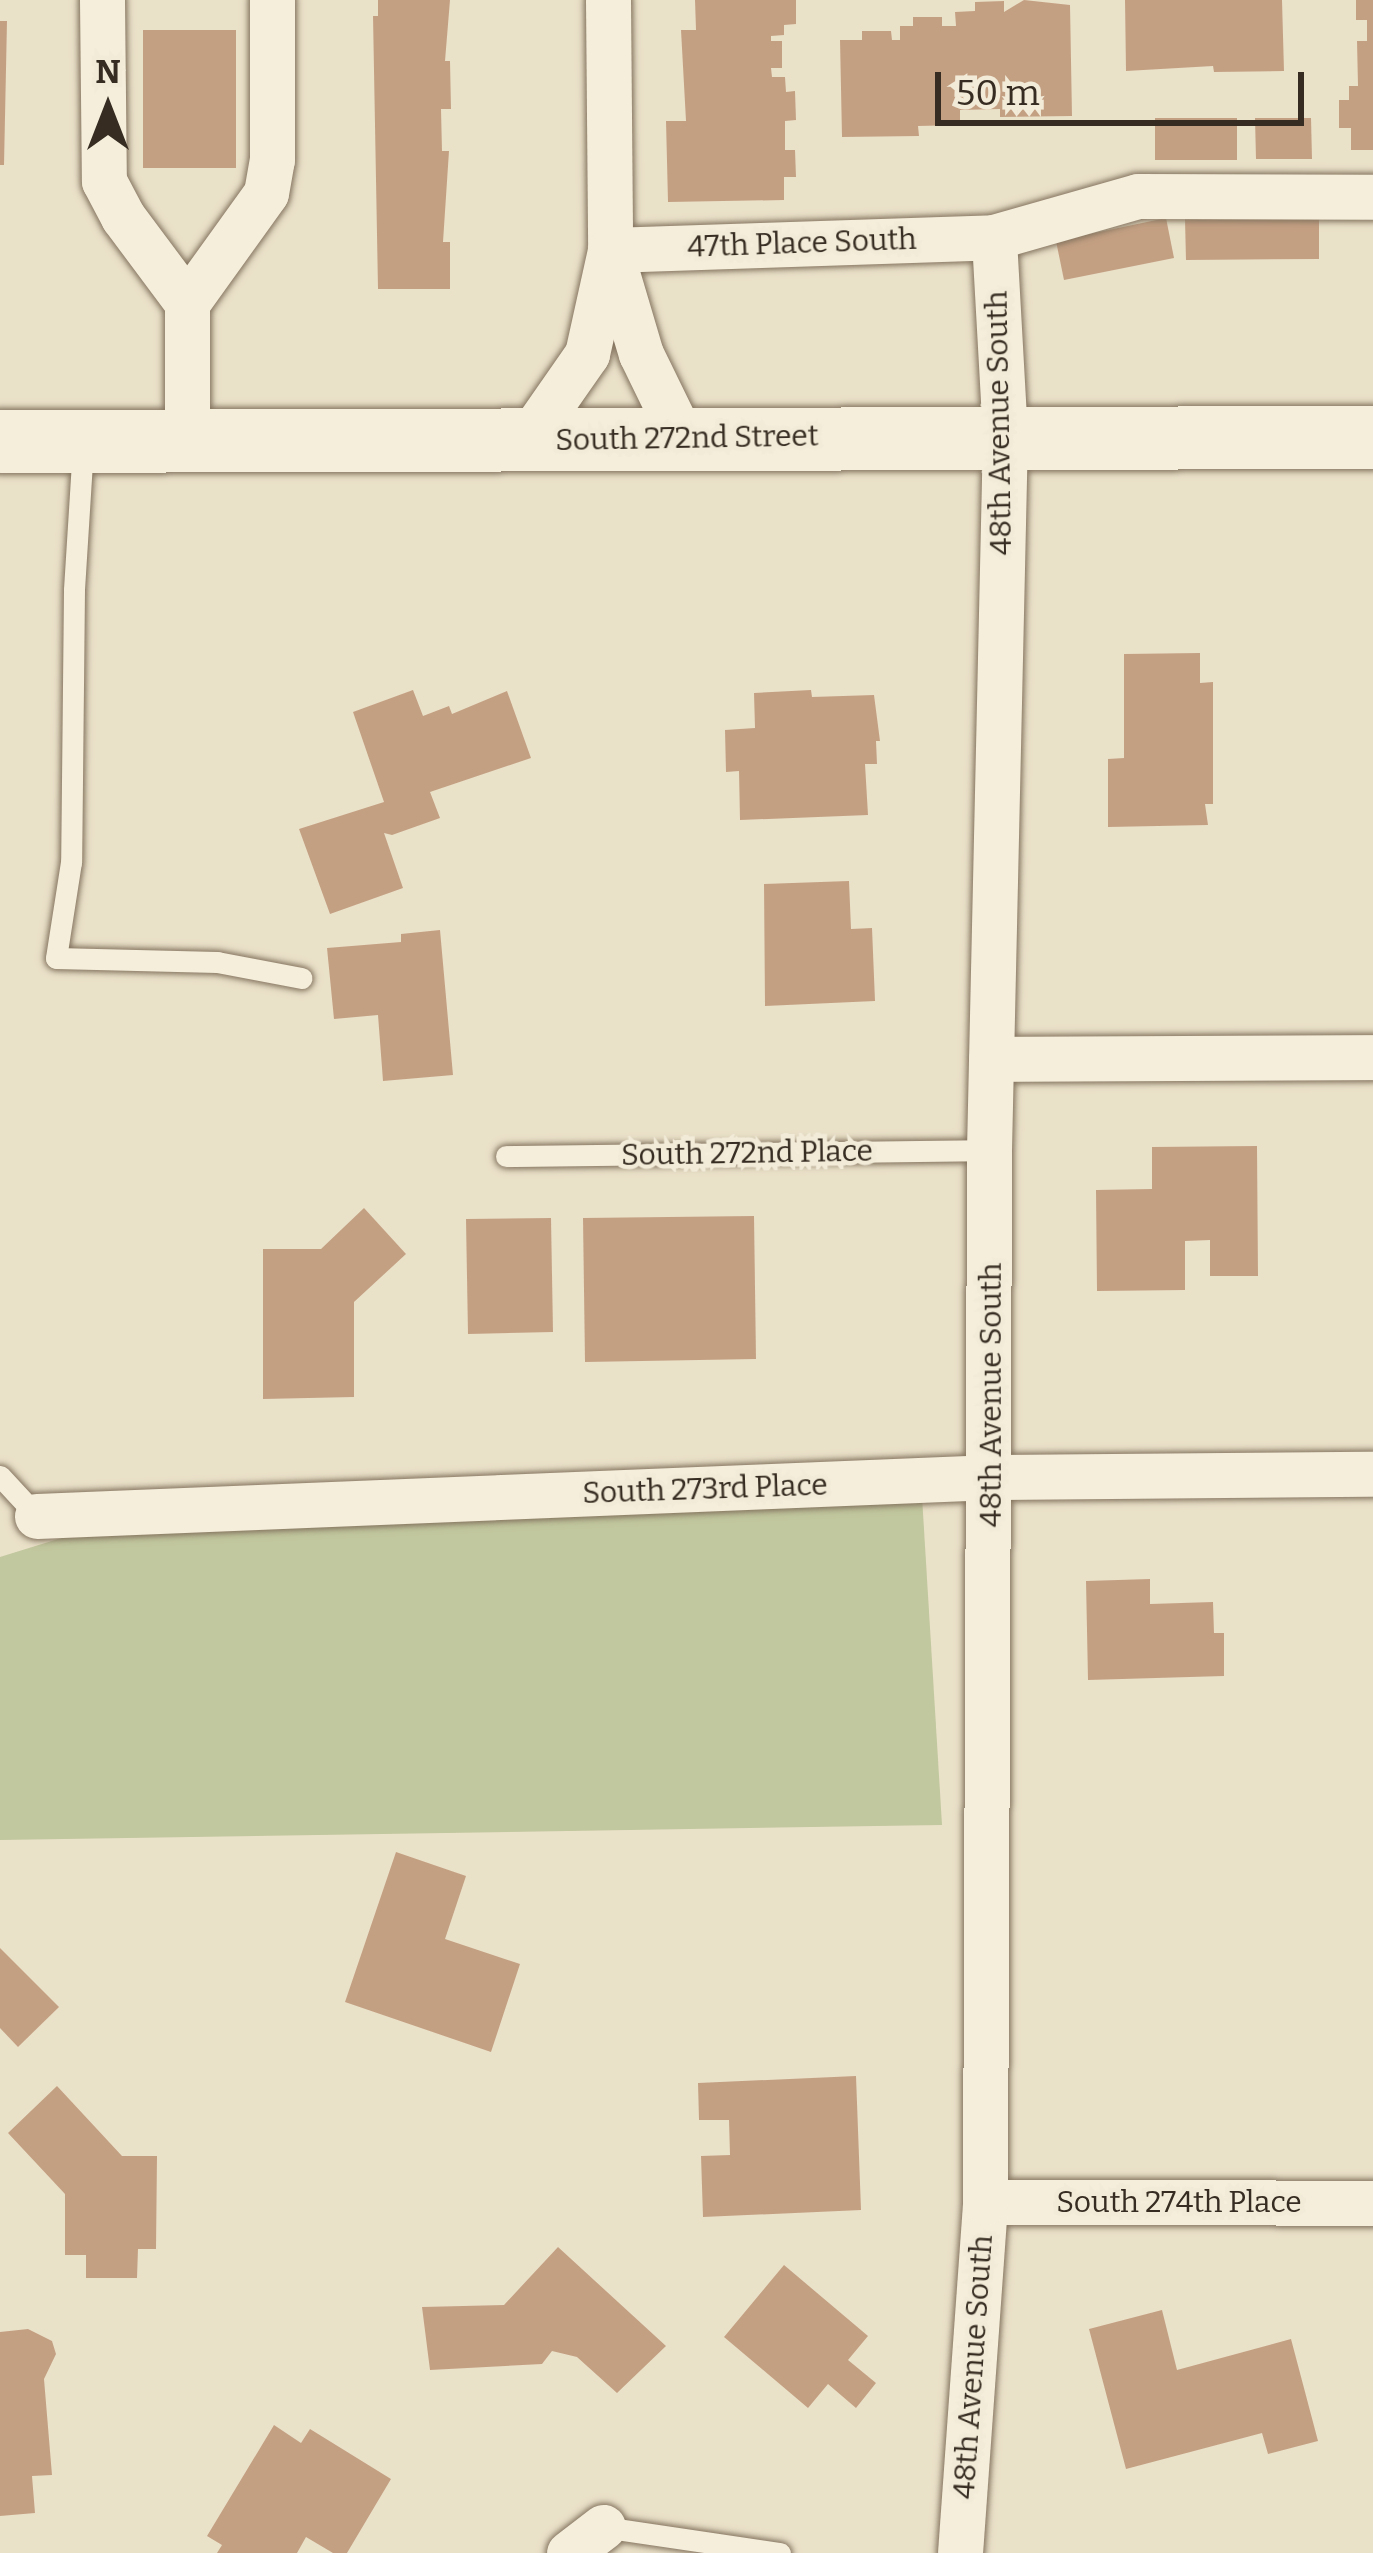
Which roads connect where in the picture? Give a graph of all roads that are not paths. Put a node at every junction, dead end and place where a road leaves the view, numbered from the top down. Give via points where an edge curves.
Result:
1 (102, 0) edge
2 (272, 0) edge
3 (608, 0) edge
4 (1373, 196) edge
5 (994, 237) junction
6 (610, 250) junction
7 (187, 303) junction
8 (1005, 436) junction
9 (1373, 437) edge
10 (682, 438) junction
11 (527, 440) junction
12 (0, 442) edge
13 (83, 442) junction
14 (187, 442) junction
15 (302, 978) dead end
16 (1373, 1057) edge
17 (992, 1059) junction
18 (989, 1150) junction
19 (506, 1156) dead end
20 (1373, 1474) edge
21 (0, 1476) edge
22 (992, 1477) junction
23 (37, 1516) joint
24 (985, 2202) junction
25 (1373, 2203) edge
26 (586, 2540) edge
27 (781, 2553) edge
28 (960, 2553) edge

1 - 7 street via 104,181
2 - 7 street via 266,193
3 - 6 street
4 - 5 street, 47th Place South via 1138,196
5 - 6 street, 47th Place South
5 - 8 street, 48th Avenue South
6 - 10 street via 641,354
6 - 11 street via 586,354
7 - 14 street
8 - 9 main road, South 272nd Street
8 - 10 main road, South 272nd Street
8 - 17 street, 48th Avenue South
10 - 11 main road, South 272nd Street
11 - 14 main road, South 272nd Street
12 - 13 main road, South 272nd Street
13 - 14 main road, South 272nd Street
13 - 15 lane via 70,862 56,958 217,962
16 - 17 street
17 - 18 street, 48th Avenue South
18 - 19 lane, South 272nd Place
18 - 22 street, 48th Avenue South
20 - 22 street, South 273rd Place
21 - 23 lane
22 - 23 street, South 273rd Place
22 - 24 street, 48th Avenue South
24 - 25 street, South 274th Place
24 - 28 street, 48th Avenue South
26 - 27 lane

